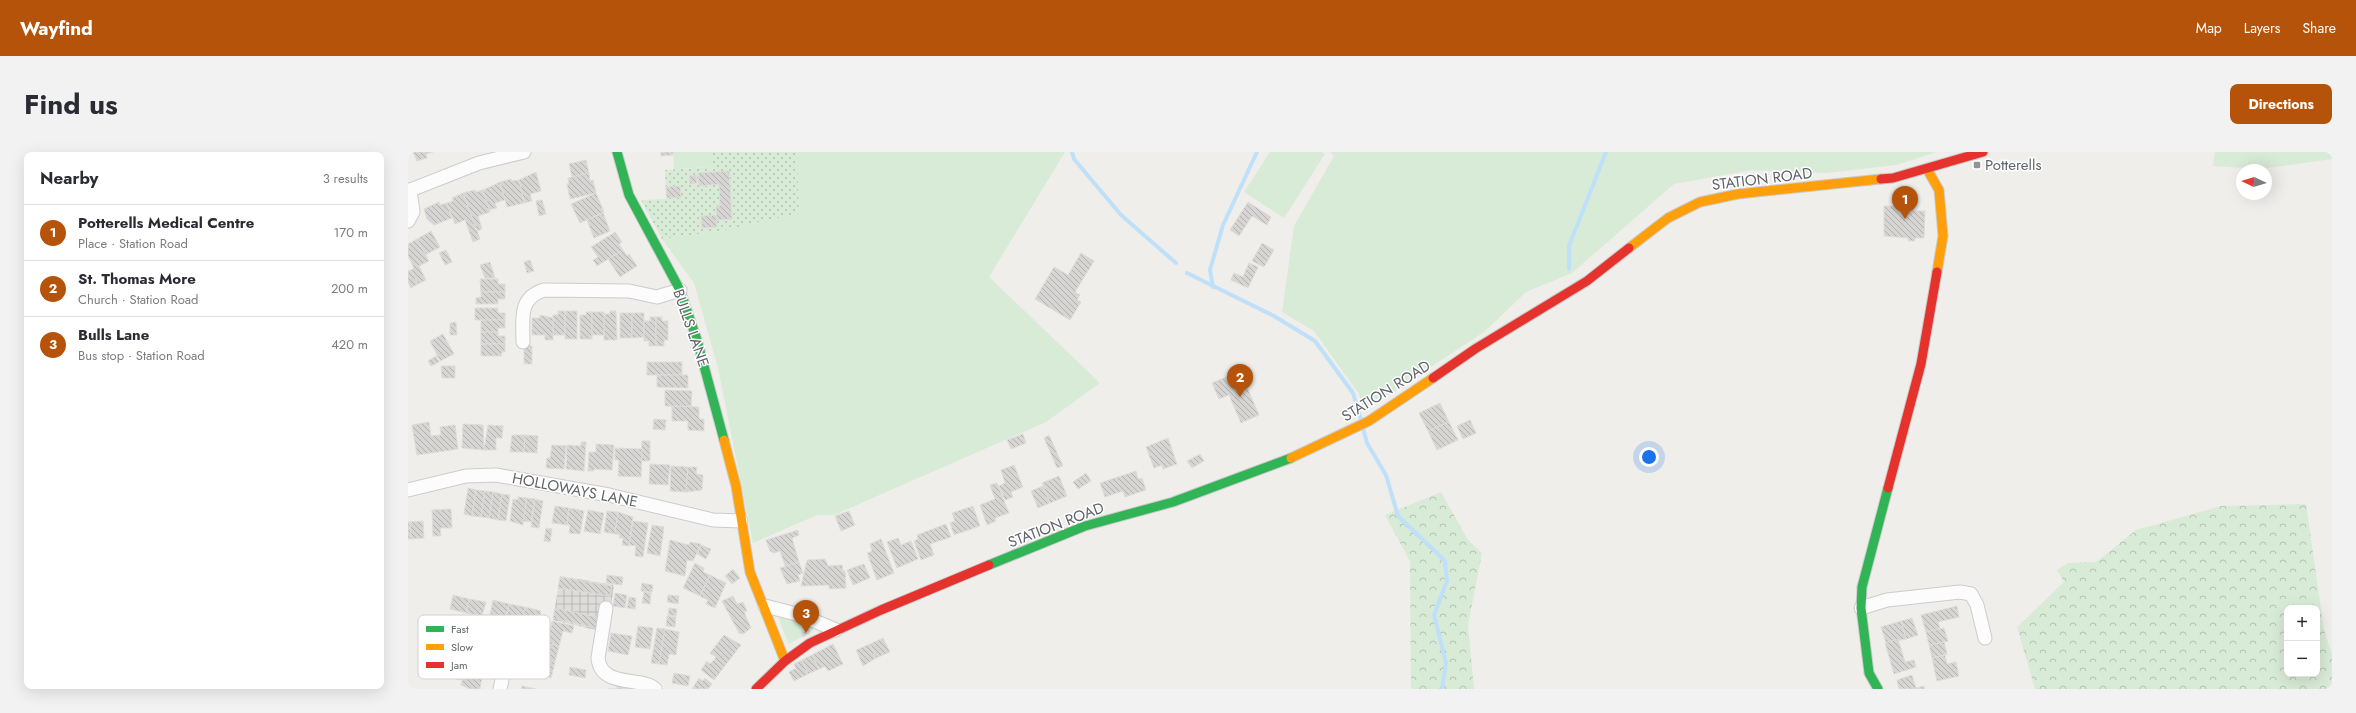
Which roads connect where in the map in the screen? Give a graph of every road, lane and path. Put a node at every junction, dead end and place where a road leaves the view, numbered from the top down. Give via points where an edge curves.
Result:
1 (524, 152) edge
2 (616, 152) edge
3 (1983, 152) edge
4 (1927, 169) junction
5 (409, 191) edge
6 (408, 221) edge
7 (680, 290) junction
8 (523, 342) dead end
9 (408, 490) edge
10 (741, 521) junction
11 (765, 606) junction
12 (606, 608) dead end
13 (1861, 608) junction
14 (836, 630) junction
15 (1985, 638) dead end
16 (785, 661) junction
17 (502, 679) edge
18 (500, 689) edge
19 (655, 689) edge
20 (756, 689) edge
21 (1878, 689) edge

1 - 5 street via 479,164
2 - 7 street, BULLS LANE via 629,195 646,232
3 - 4 street, STATION ROAD
4 - 13 street via 1939,190 1943,236 1921,364 1862,587
4 - 14 street, STATION ROAD via 1894,178 1738,194 1700,202 1668,218 1586,281 1475,349 1369,421 1300,455 1173,502 1085,526
5 - 6 street via 413,212
7 - 8 street via 657,297 629,292 544,290 528,299 523,311
7 - 10 street, BULLS LANE via 718,414 736,486
9 - 10 street, HOLLOWAYS LANE via 466,476 496,475 609,495 713,520
10 - 11 street, BULLS LANE via 750,572
11 - 14 street via 800,615
11 - 16 street, BULLS LANE
12 - 19 street via 599,666 611,677
13 - 15 street via 1887,600 1960,592 1971,594 1977,605
13 - 21 street via 1869,673
14 - 16 street, STATION ROAD via 810,643
16 - 20 street, STATION ROAD
17 - 18 street

